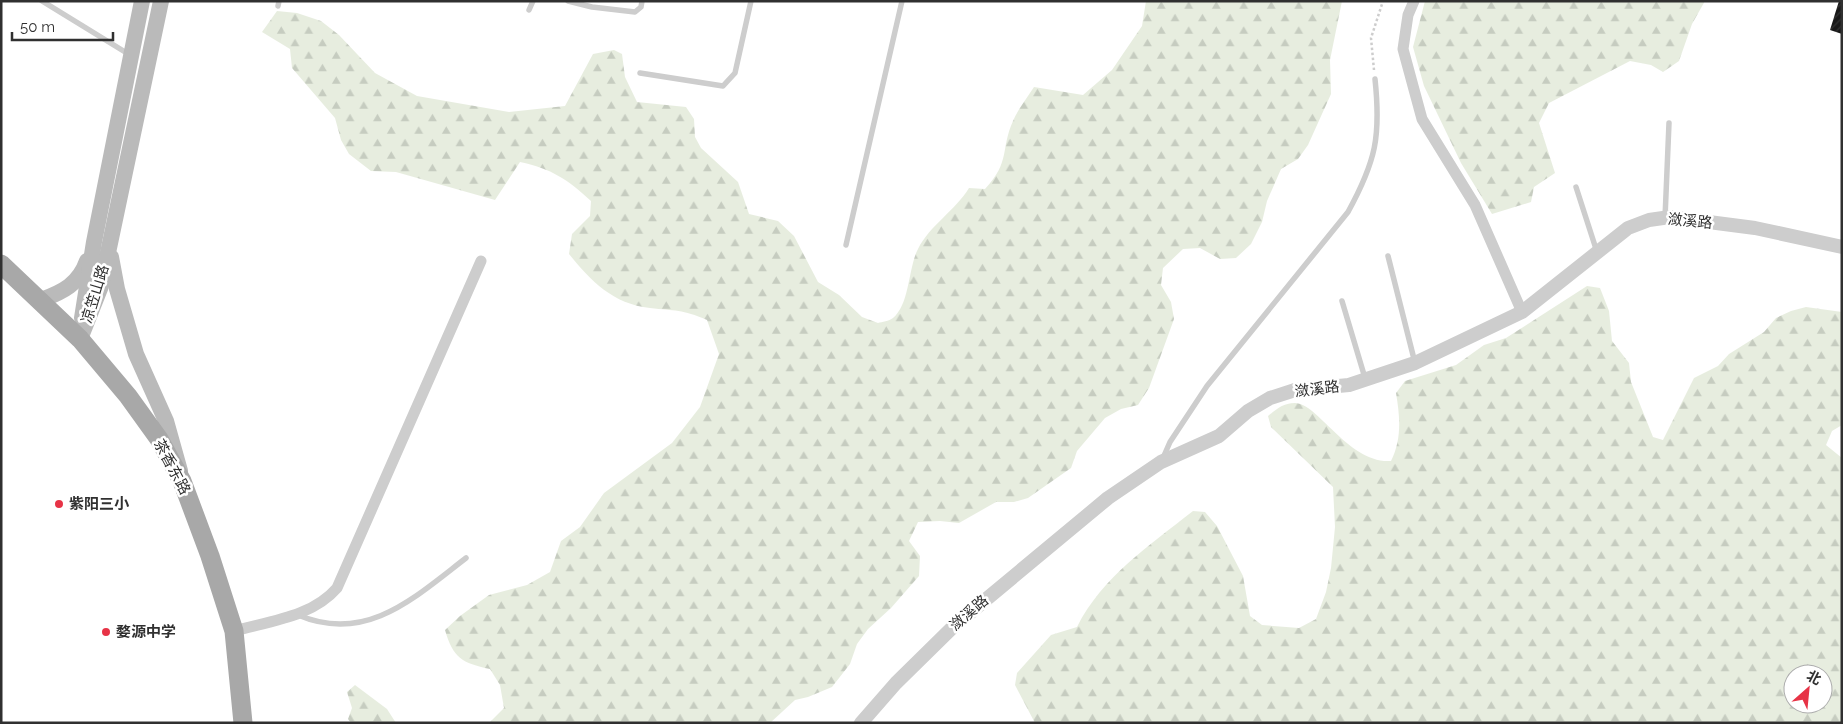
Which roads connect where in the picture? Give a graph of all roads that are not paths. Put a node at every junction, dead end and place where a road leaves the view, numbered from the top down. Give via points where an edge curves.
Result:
1 (42, 1) edge
2 (142, 1) edge
3 (161, 1) edge
4 (533, 1) edge
5 (568, 1) edge
6 (642, 1) edge
7 (751, 1) edge
8 (902, 1) edge
9 (1414, 1) edge
10 (529, 10) dead end
11 (130, 55) junction
12 (640, 73) dead end
13 (1375, 79) road end
14 (1669, 123) dead end
15 (1576, 187) dead end
16 (1665, 218) junction
17 (102, 244) junction
18 (846, 245) dead end
19 (1842, 247) edge
20 (1597, 252) junction
21 (1388, 256) dead end
22 (482, 261) dead end
23 (1, 264) edge
24 (41, 300) junction
25 (1342, 301) dead end
26 (1522, 312) junction
27 (80, 339) junction
28 (1415, 363) junction
29 (1366, 379) junction
30 (1161, 462) junction
31 (182, 481) junction
32 (466, 558) dead end
33 (296, 615) junction
34 (234, 631) junction
35 (243, 723) edge
36 (861, 723) edge

1 - 11 lane
2 - 11 main road, 凉笠山路
3 - 17 main road, 凉笠山路
4 - 10 lane
5 - 6 lane via 635,12
7 - 12 lane via 735,73 723,86
8 - 18 lane
9 - 26 street via 1408,15 1403,49 1422,119 1476,205
11 - 17 main road, 凉笠山路
13 - 30 lane via 1379,117 1365,182 1348,212 1206,386
14 - 16 lane
15 - 20 lane
16 - 19 street, 潋溪路 via 1755,228
16 - 20 street, 潋溪路 via 1628,228
17 - 24 main road via 74,283
17 - 27 main road, 凉笠山路
17 - 31 main road via 136,354 166,421
20 - 26 street, 潋溪路
21 - 28 lane
22 - 33 street via 337,588 327,600
23 - 24 main road, 茶香东路
24 - 27 main road, 茶香东路
25 - 29 lane
26 - 28 street, 潋溪路
27 - 31 main road, 茶香东路 via 133,403
28 - 29 street, 潋溪路
29 - 30 street, 潋溪路 via 1349,385 1295,390 1270,398 1248,411 1219,436
30 - 36 street, 潋溪路 via 1108,498 954,626
31 - 34 main road, 茶香东路
32 - 33 lane via 431,585 372,620 355,625 332,625
33 - 34 street
34 - 35 main road, 茶香东路

